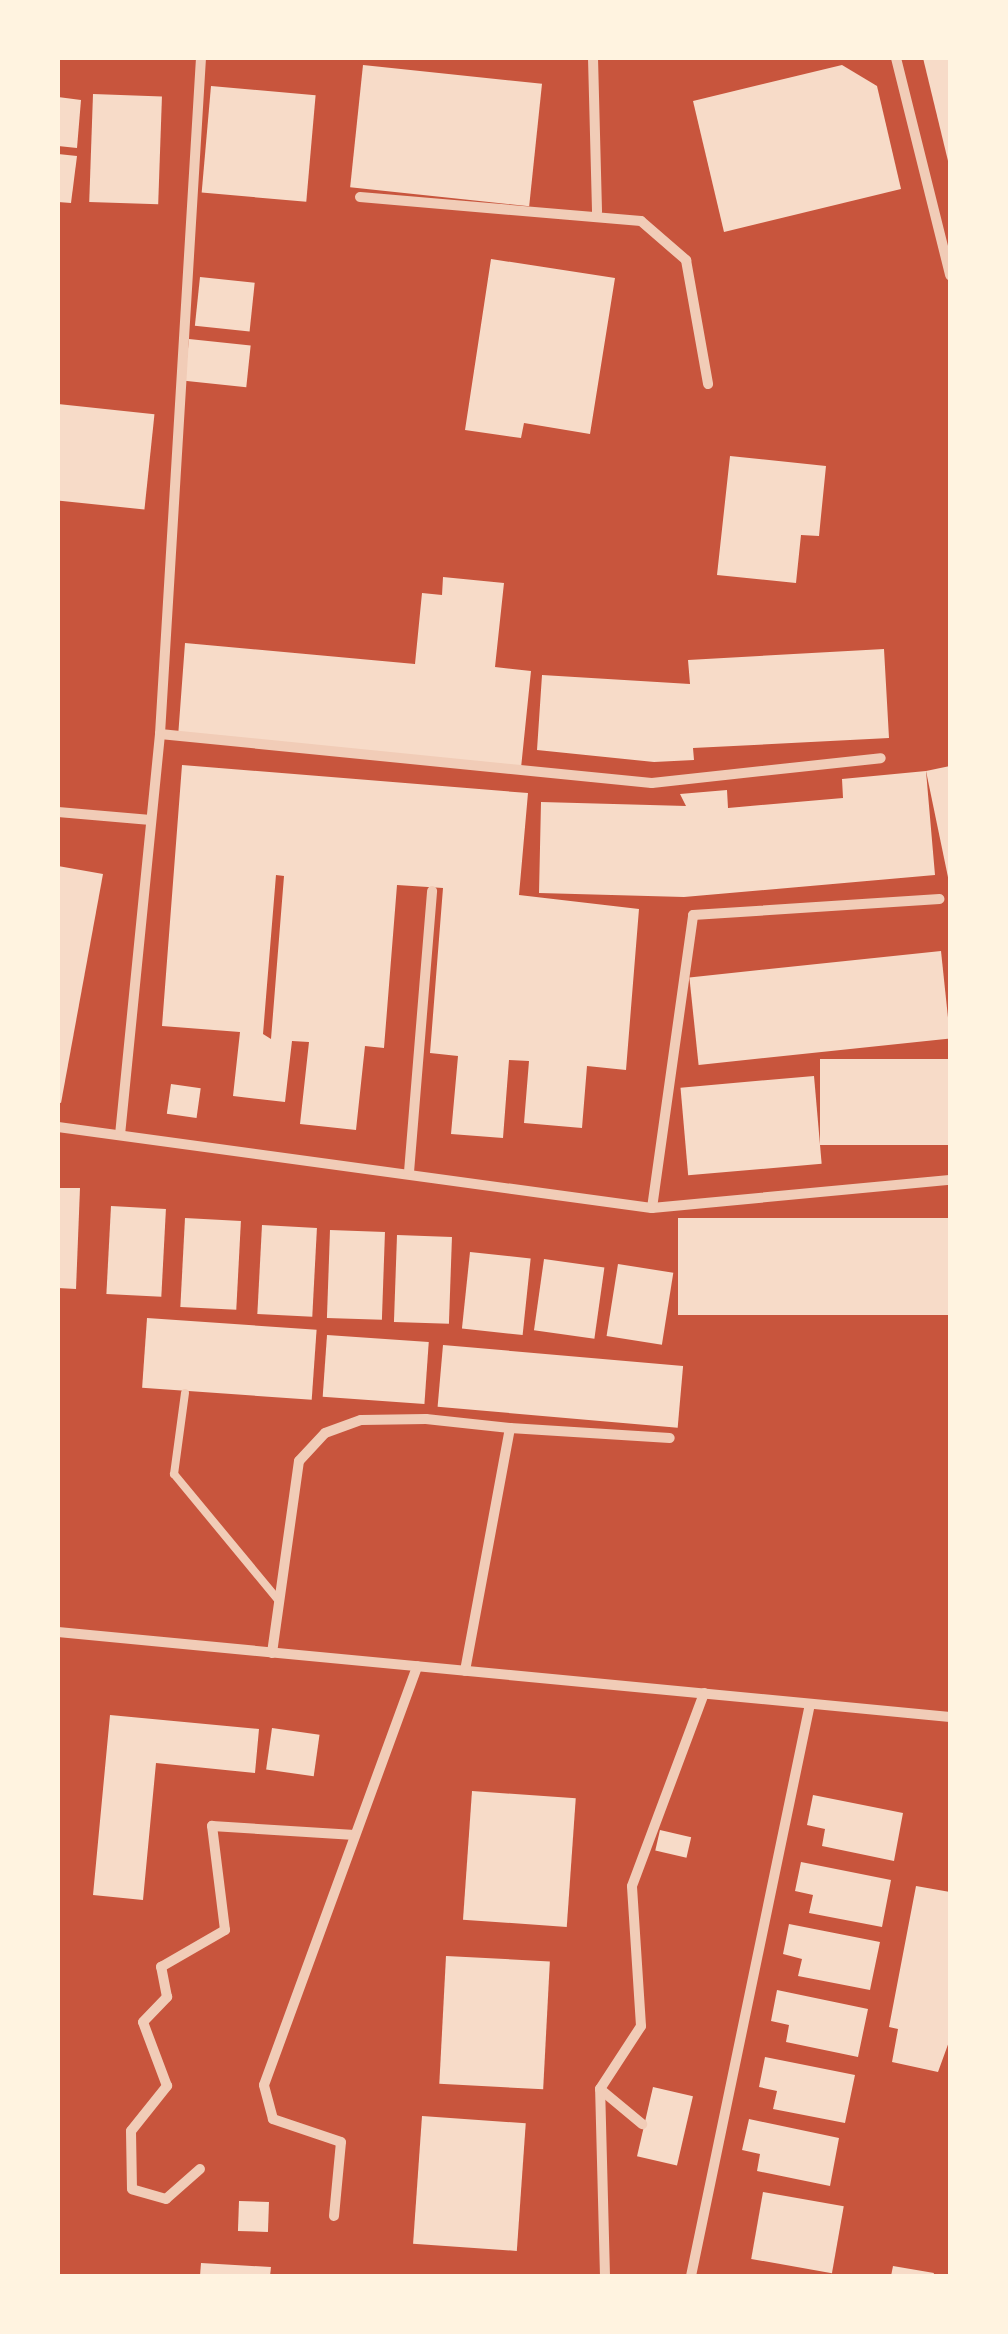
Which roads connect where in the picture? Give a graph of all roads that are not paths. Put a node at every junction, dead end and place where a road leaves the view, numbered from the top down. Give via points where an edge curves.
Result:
1 (201, 58) edge
2 (594, 58) edge
3 (896, 58) edge
4 (360, 198) dead end
5 (597, 212) junction
6 (950, 276) edge
7 (708, 384) dead end
8 (160, 734) junction
9 (881, 758) dead end
10 (58, 812) edge
11 (151, 820) junction
12 (432, 890) dead end
13 (939, 898) dead end
14 (58, 1127) edge
15 (120, 1135) junction
16 (409, 1172) junction
17 (950, 1180) edge
18 (652, 1208) junction
19 (184, 1394) dead end
20 (510, 1428) junction
21 (670, 1438) dead end
22 (279, 1601) junction
23 (58, 1632) edge
24 (272, 1653) junction
25 (417, 1666) junction
26 (465, 1671) junction
27 (704, 1694) junction
28 (810, 1704) junction
29 (950, 1717) edge
30 (356, 1835) junction
31 (600, 2089) junction
32 (642, 2124) dead end
33 (200, 2169) dead end
34 (334, 2216) dead end
35 (605, 2276) edge
36 (692, 2276) edge

1 - 8 street
2 - 5 street
3 - 6 street
4 - 5 street
5 - 7 street via 642,221 686,260
8 - 9 street via 652,783
8 - 11 street
10 - 11 street
11 - 15 street
12 - 16 street
13 - 18 street via 693,915
14 - 15 street
15 - 16 street
16 - 18 street
17 - 18 street
19 - 22 lane via 174,1474
20 - 21 street
20 - 22 street via 377,1420 325,1433 299,1461
20 - 26 street
22 - 24 street
23 - 24 street
24 - 25 street
25 - 26 street
25 - 30 street
26 - 27 street
27 - 28 street
27 - 31 street via 632,1886 641,2026
28 - 29 street
28 - 36 street
30 - 33 street via 212,1826 225,1930 161,1967 167,1996 143,2022 167,2086 131,2132 132,2189 166,2198
30 - 34 street via 264,2085 273,2119 341,2142
31 - 32 street
31 - 35 street

